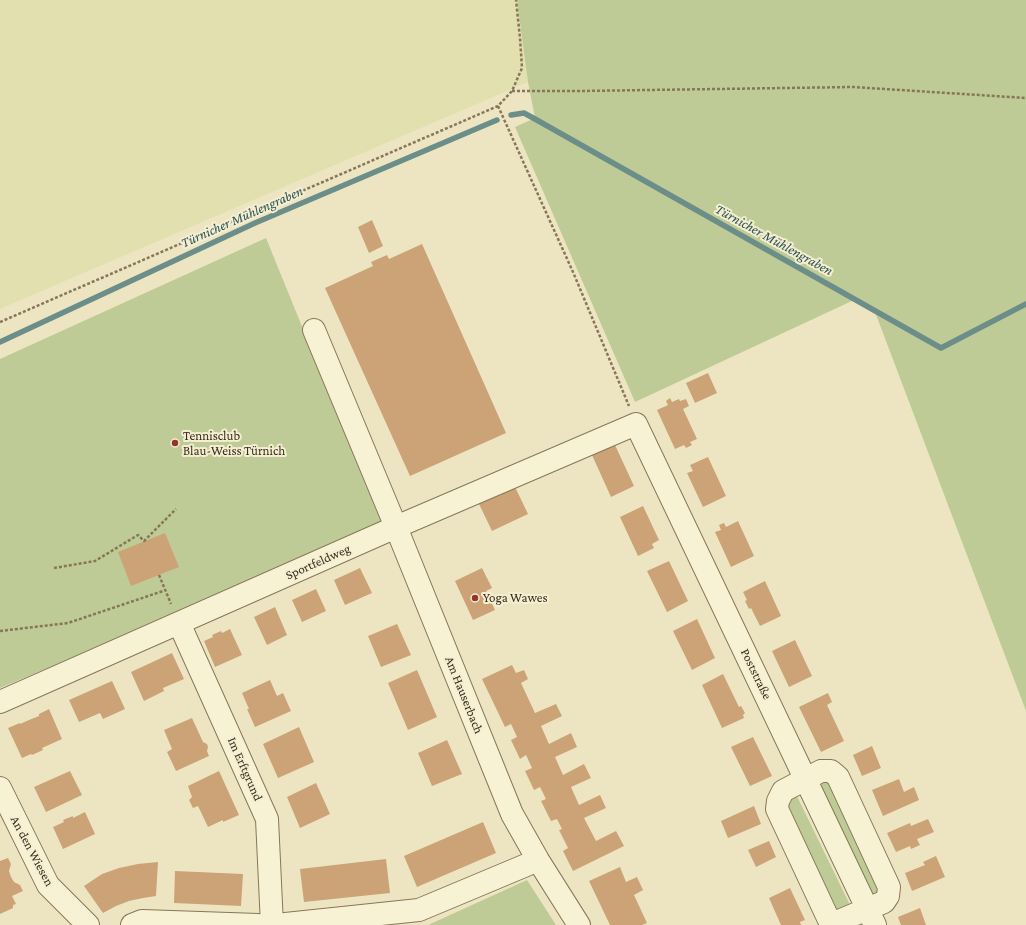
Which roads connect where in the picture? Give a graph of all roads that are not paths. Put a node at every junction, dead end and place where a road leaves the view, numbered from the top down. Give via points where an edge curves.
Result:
1 (314, 330) dead end
2 (636, 424) joint
3 (396, 527) junction
4 (179, 624) junction
5 (0, 702) edge
6 (806, 779) junction
7 (0, 788) edge
8 (538, 860) junction
9 (872, 917) edge
10 (88, 925) edge
11 (132, 925) edge
12 (258, 925) edge
13 (272, 925) edge
14 (276, 925) edge
15 (579, 925) edge

1 - 3 street, Am Hauserbach
2 - 3 street, Sportfeldweg
2 - 6 street, Poststraße
3 - 4 street, Sportfeldweg
3 - 8 street, Am Hauserbach via 512,814
4 - 5 street, Sportfeldweg
4 - 13 street, Im Erftgrund via 268,819
6 - 9 street, Poststraße
6 - 9 street via 821,772 831,771 838,777 889,887 888,896
6 - 9 street via 783,791 777,809 828,918 833,922
7 - 10 street, An den Wiesen via 48,885
8 - 14 street via 419,910
8 - 15 street, Am Hauserbach
11 - 12 street via 142,921

